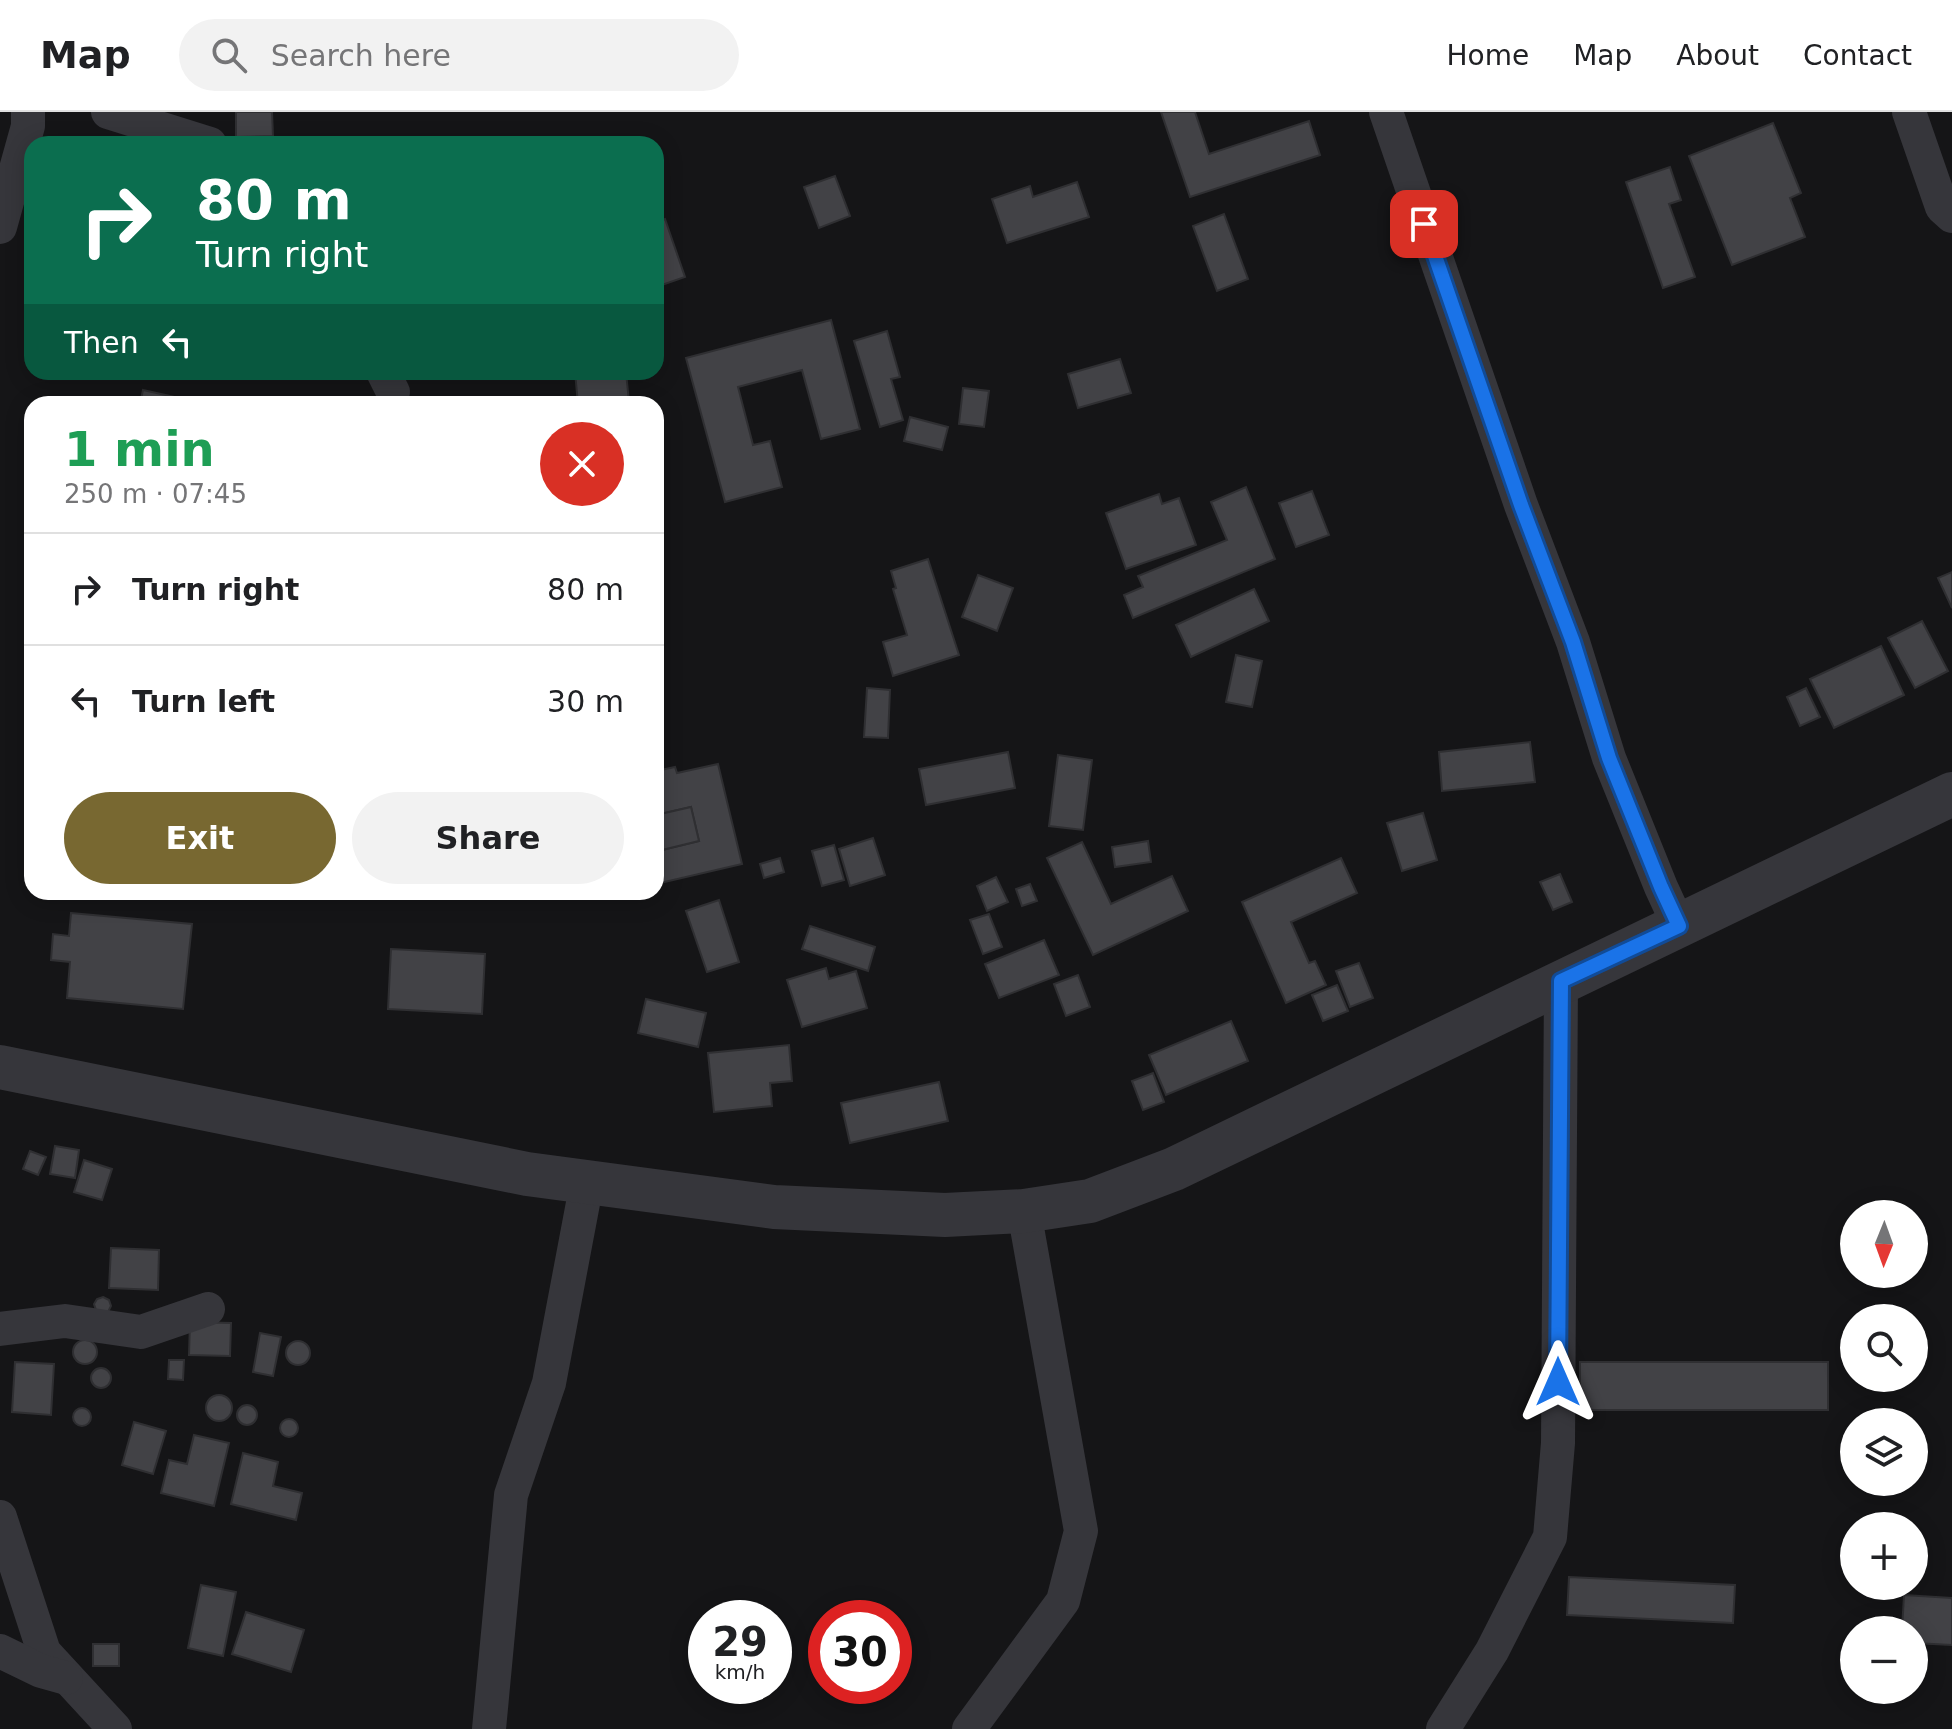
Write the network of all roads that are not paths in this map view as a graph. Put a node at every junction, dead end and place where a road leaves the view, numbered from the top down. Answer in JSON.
{"nodes":[{"id":1,"x":28,"y":112,"type":"edge"},
{"id":2,"x":108,"y":112,"type":"edge"},
{"id":3,"x":1386,"y":112,"type":"edge"},
{"id":4,"x":1909,"y":112,"type":"edge"},
{"id":5,"x":25,"y":136,"type":"edge"},
{"id":6,"x":184,"y":136,"type":"edge"},
{"id":7,"x":24,"y":140,"type":"edge"},
{"id":8,"x":1952,"y":216,"type":"edge"},
{"id":9,"x":0,"y":227,"type":"edge"},
{"id":10,"x":1952,"y":794,"type":"edge"},
{"id":11,"x":1679,"y":926,"type":"junction"},
{"id":12,"x":1561,"y":981,"type":"junction"},
{"id":13,"x":0,"y":1067,"type":"edge"},
{"id":14,"x":587,"y":1182,"type":"junction"},
{"id":15,"x":1024,"y":1211,"type":"junction"},
{"id":16,"x":208,"y":1309,"type":"dead end"},
{"id":17,"x":0,"y":1329,"type":"edge"},
{"id":18,"x":0,"y":1517,"type":"edge"},
{"id":19,"x":0,"y":1651,"type":"edge"},
{"id":20,"x":69,"y":1679,"type":"junction"},
{"id":21,"x":115,"y":1729,"type":"edge"},
{"id":22,"x":489,"y":1729,"type":"edge"},
{"id":23,"x":969,"y":1729,"type":"edge"},
{"id":24,"x":1443,"y":1729,"type":"edge"}],
"edges":[{"from":1,"to":5,"type":"street"},
{"from":2,"to":6,"type":"street"},
{"from":3,"to":11,"type":"street"},
{"from":4,"to":8,"type":"street"},
{"from":7,"to":9,"type":"street"},
{"from":10,"to":11,"type":"street"},
{"from":11,"to":12,"type":"street"},
{"from":12,"to":15,"type":"street"},
{"from":12,"to":24,"type":"street"},
{"from":13,"to":14,"type":"street"},
{"from":14,"to":15,"type":"street"},
{"from":14,"to":22,"type":"street"},
{"from":15,"to":23,"type":"street"},
{"from":16,"to":17,"type":"street"},
{"from":18,"to":20,"type":"street"},
{"from":19,"to":20,"type":"street"},
{"from":20,"to":21,"type":"street"}]}
